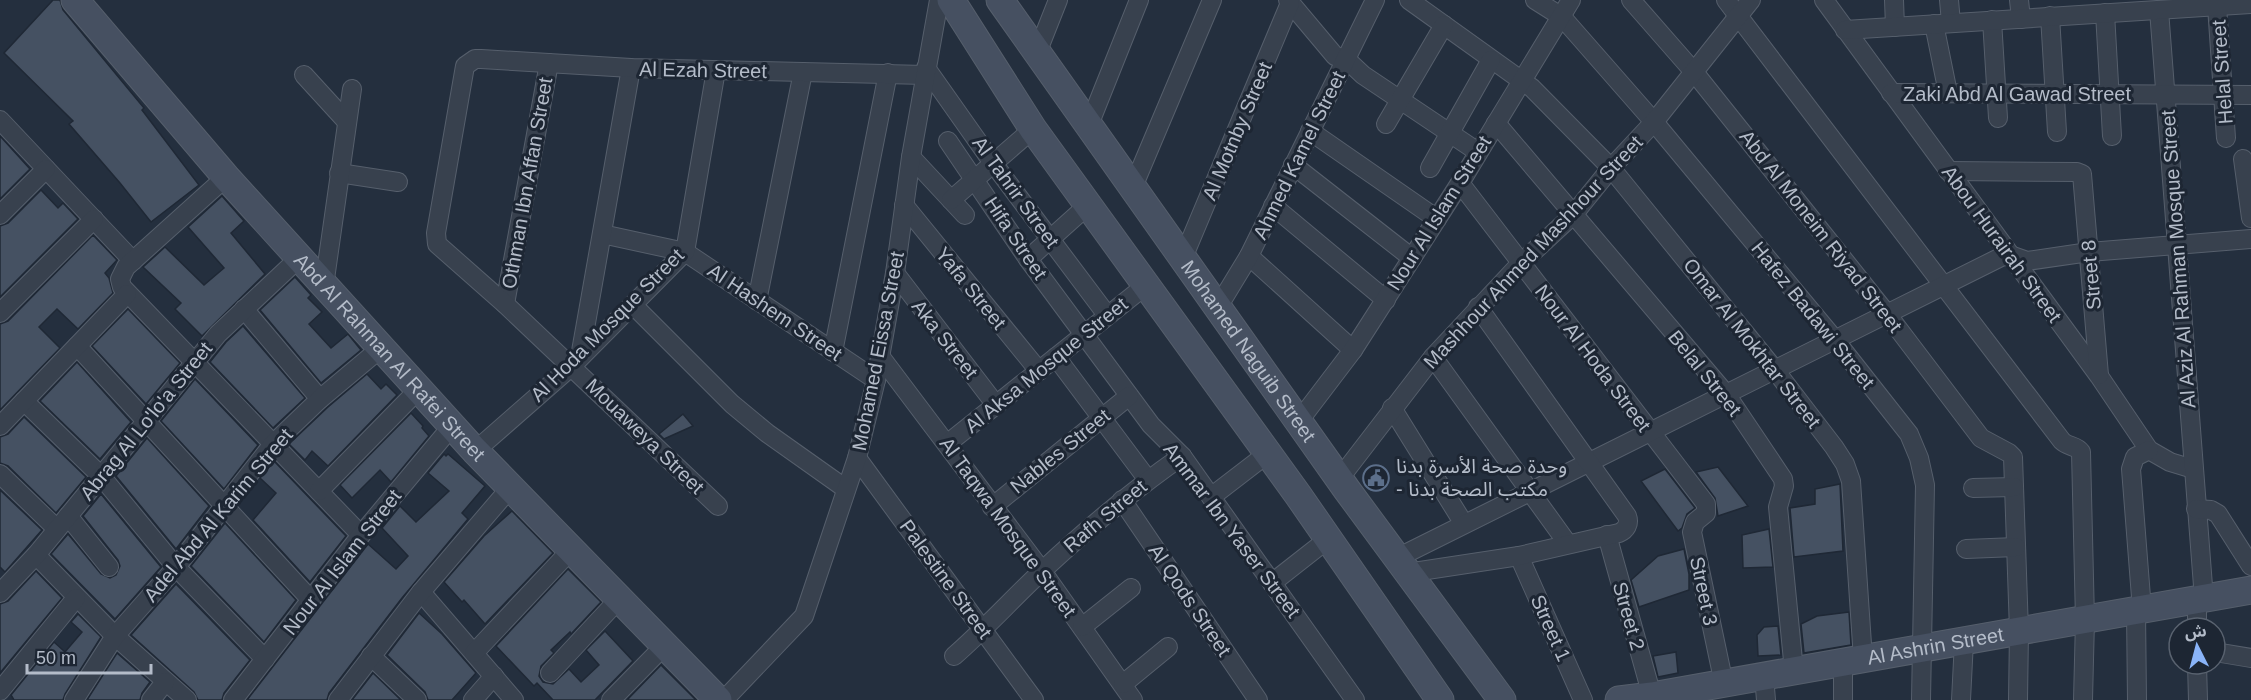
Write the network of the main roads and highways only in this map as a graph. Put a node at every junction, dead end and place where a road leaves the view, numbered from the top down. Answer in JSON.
{"nodes":[{"id":1,"x":75,"y":0,"type":"edge"},
{"id":2,"x":951,"y":0,"type":"edge"},
{"id":3,"x":1000,"y":0,"type":"edge"},
{"id":4,"x":1339,"y":477,"type":"junction"},
{"id":5,"x":1298,"y":495,"type":"junction"},
{"id":6,"x":1323,"y":531,"type":"junction"},
{"id":7,"x":2251,"y":590,"type":"edge"},
{"id":8,"x":1765,"y":688,"type":"edge"},
{"id":9,"x":1633,"y":699,"type":"edge"},
{"id":10,"x":719,"y":700,"type":"edge"},
{"id":11,"x":1440,"y":700,"type":"edge"},
{"id":12,"x":1502,"y":700,"type":"edge"}],
"edges":[{"from":1,"to":10,"type":"main road","name":"Abd Al Rahman Al Rafei Street"},
{"from":2,"to":5,"type":"main road"},
{"from":3,"to":4,"type":"main road","name":"Mohamed Naguib Street"},
{"from":4,"to":5,"type":"main road"},
{"from":4,"to":6,"type":"main road"},
{"from":4,"to":12,"type":"main road","name":"Mohamed Naguib Street"},
{"from":5,"to":6,"type":"main road"},
{"from":6,"to":11,"type":"main road"},
{"from":7,"to":8,"type":"main road","name":"Al Ashrin Street"},
{"from":8,"to":9,"type":"main road","name":"Al Ashrin Street"}]}
